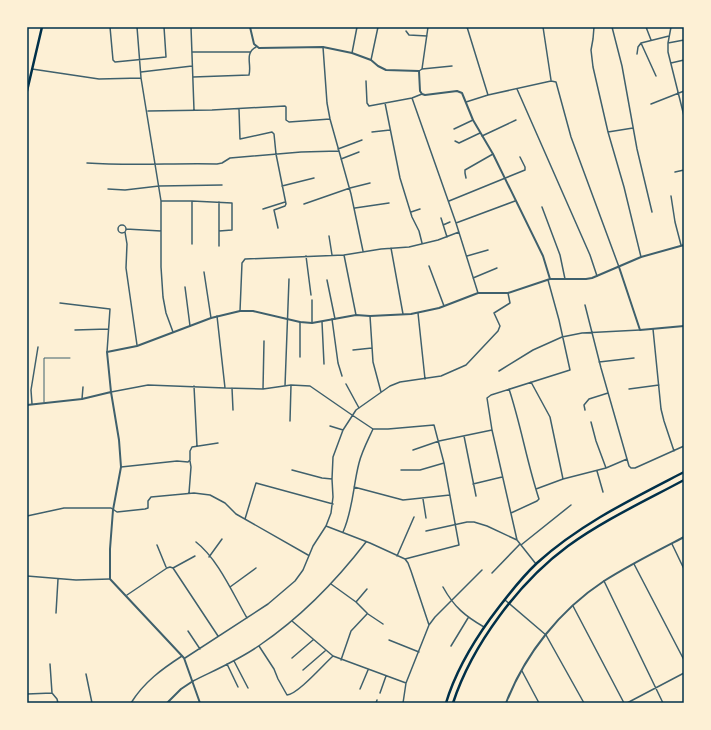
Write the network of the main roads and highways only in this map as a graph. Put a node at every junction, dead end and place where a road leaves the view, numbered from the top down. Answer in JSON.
{"nodes":[{"id":1,"x":42,"y":27,"type":"edge"},
{"id":2,"x":27,"y":91,"type":"edge"},
{"id":3,"x":684,"y":472,"type":"edge"},
{"id":4,"x":684,"y":480,"type":"edge"},
{"id":5,"x":446,"y":703,"type":"edge"},
{"id":6,"x":453,"y":703,"type":"edge"}],
"edges":[{"from":1,"to":2,"type":"main road"},
{"from":3,"to":5,"type":"main road"},
{"from":4,"to":6,"type":"main road"}]}
